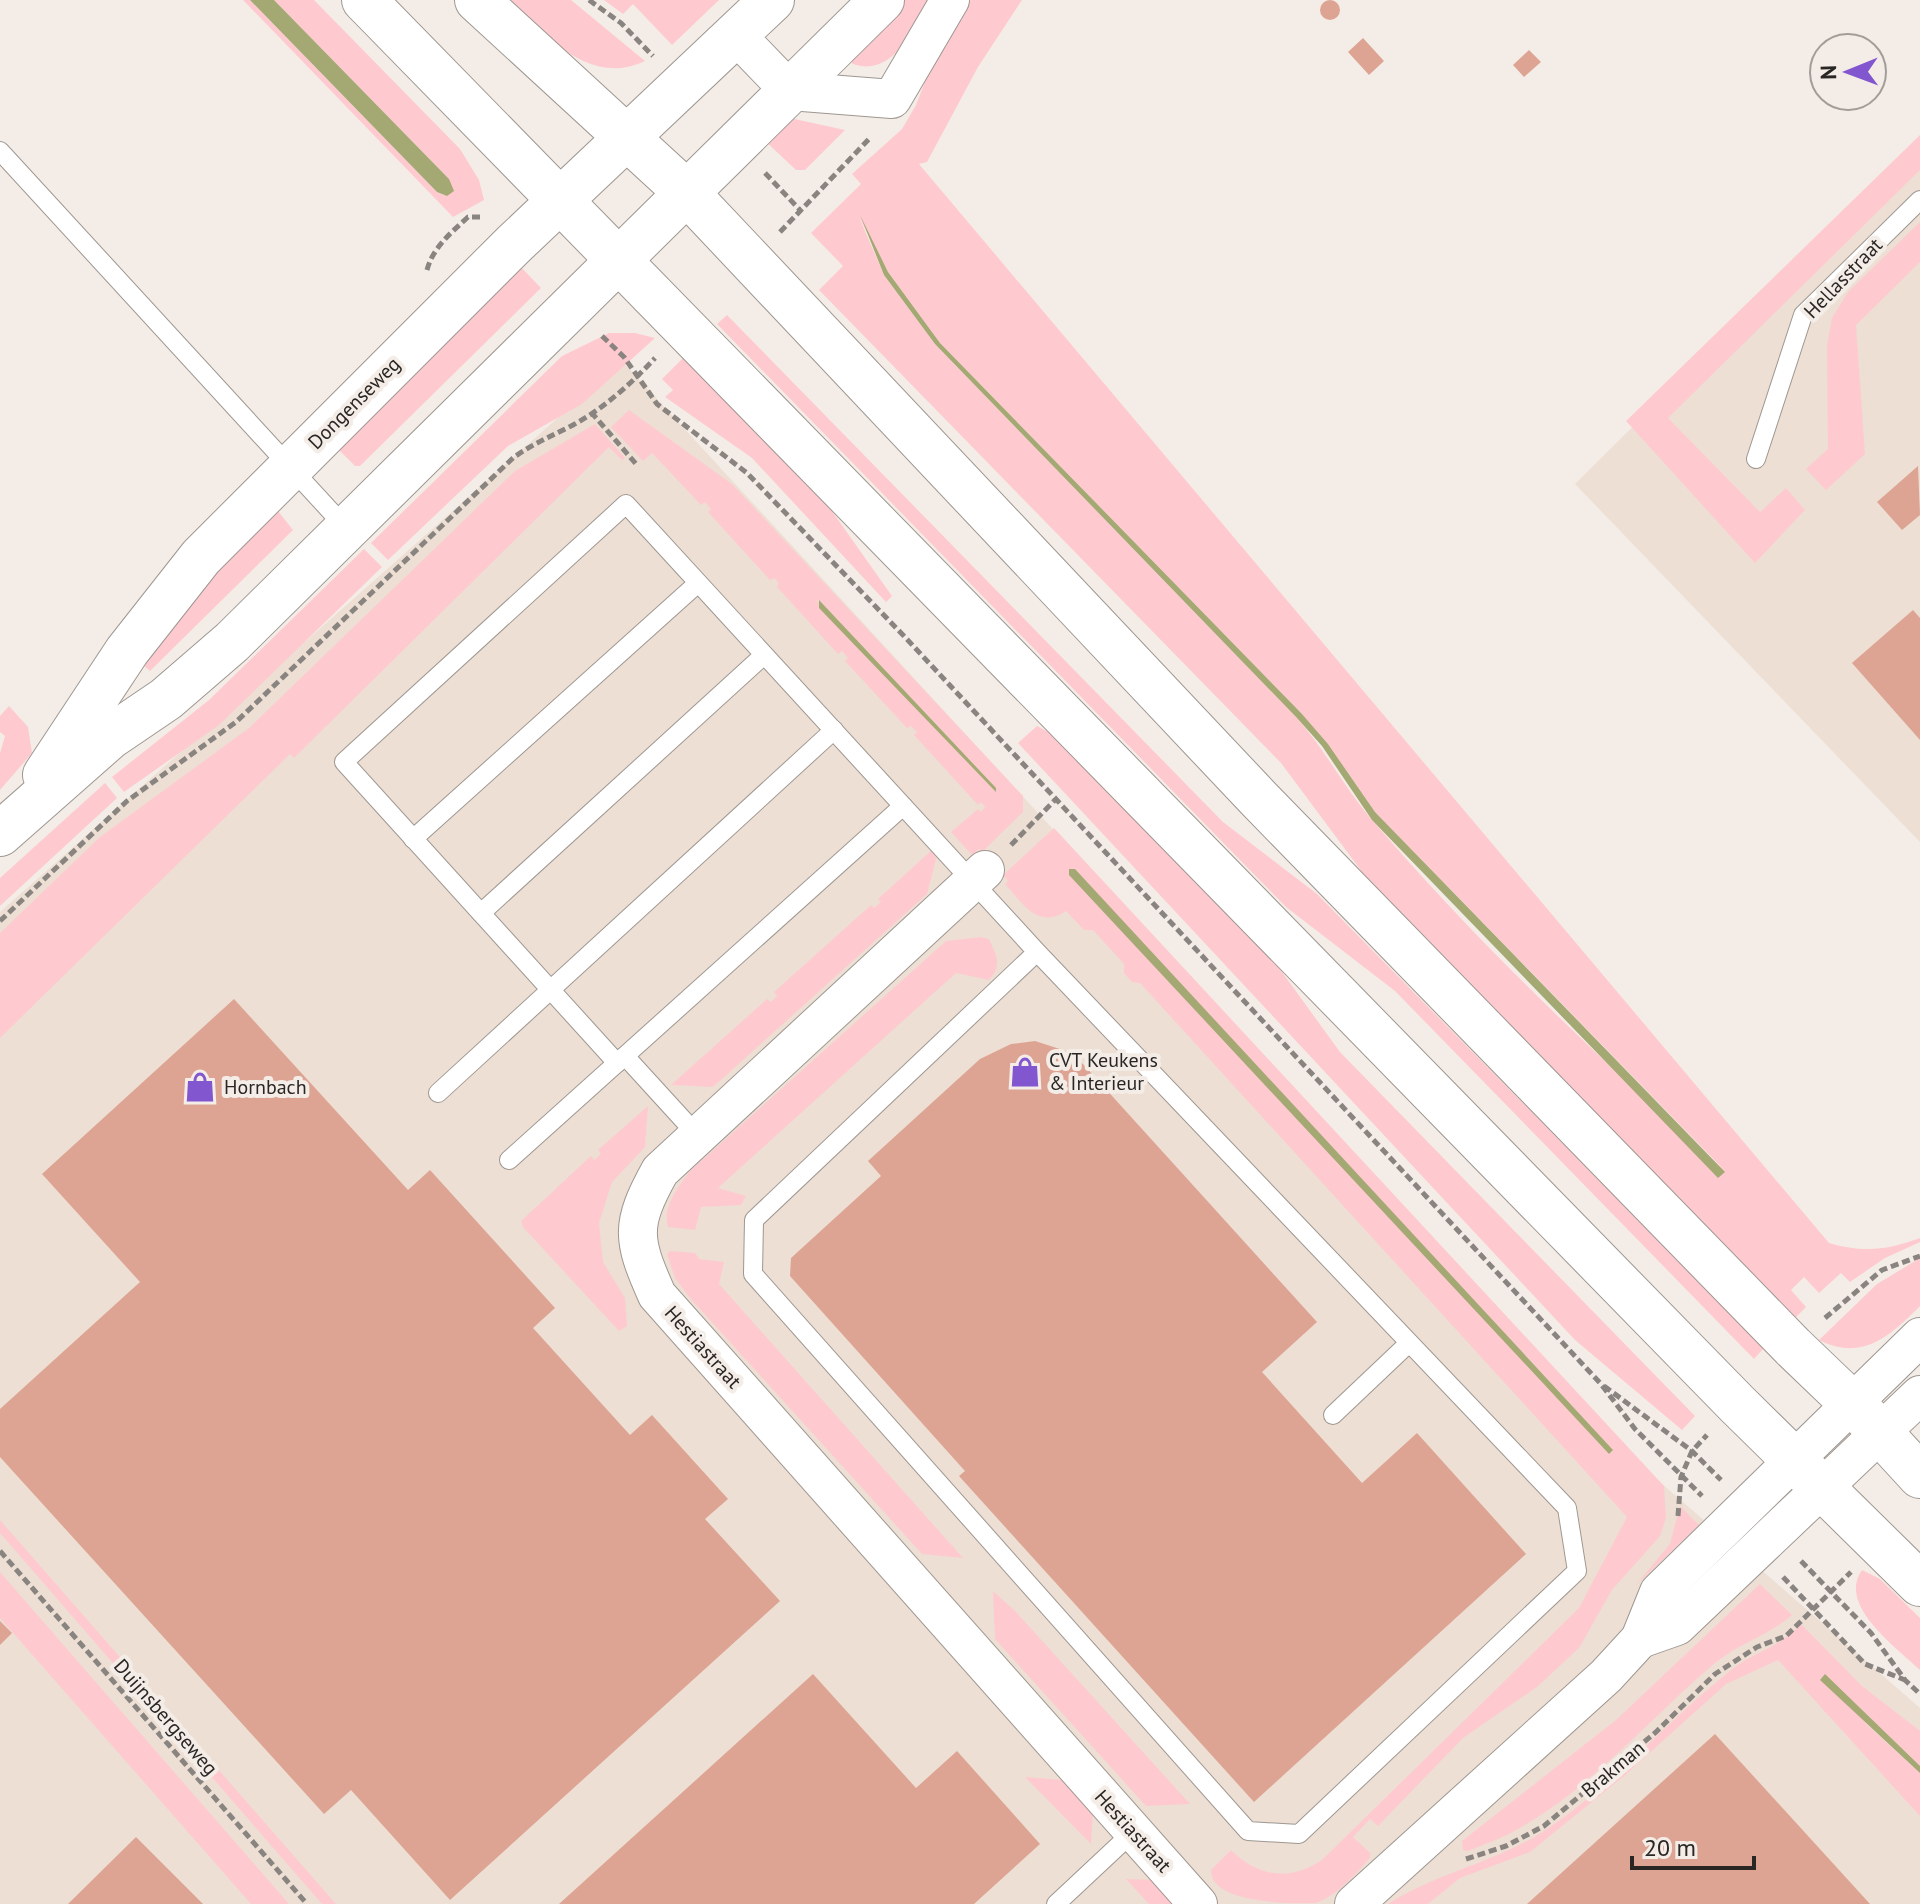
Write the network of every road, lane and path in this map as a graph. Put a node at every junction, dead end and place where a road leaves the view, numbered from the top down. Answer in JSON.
{"nodes":[{"id":1,"x":364,"y":0,"type":"edge"},
{"id":2,"x":477,"y":0,"type":"edge"},
{"id":3,"x":589,"y":0,"type":"edge"},
{"id":4,"x":772,"y":0,"type":"edge"},
{"id":5,"x":882,"y":0,"type":"edge"},
{"id":6,"x":950,"y":0,"type":"edge"},
{"id":7,"x":621,"y":23,"type":"dead end"},
{"id":8,"x":736,"y":35,"type":"junction"},
{"id":9,"x":790,"y":91,"type":"junction"},
{"id":10,"x":630,"y":138,"type":"junction"},
{"id":11,"x":0,"y":151,"type":"edge"},
{"id":12,"x":686,"y":192,"type":"junction"},
{"id":13,"x":1920,"y":200,"type":"edge"},
{"id":14,"x":558,"y":202,"type":"junction"},
{"id":15,"x":619,"y":262,"type":"junction"},
{"id":16,"x":591,"y":412,"type":"junction"},
{"id":17,"x":1756,"y":459,"type":"dead end"},
{"id":18,"x":637,"y":465,"type":"dead end"},
{"id":19,"x":290,"y":466,"type":"junction"},
{"id":20,"x":347,"y":529,"type":"junction"},
{"id":21,"x":698,"y":583,"type":"junction"},
{"id":22,"x":764,"y":655,"type":"junction"},
{"id":23,"x":834,"y":730,"type":"junction"},
{"id":24,"x":1055,"y":800,"type":"junction"},
{"id":25,"x":903,"y":806,"type":"junction"},
{"id":26,"x":10,"y":824,"type":"edge"},
{"id":27,"x":413,"y":839,"type":"junction"},
{"id":28,"x":978,"y":876,"type":"junction"},
{"id":29,"x":481,"y":913,"type":"junction"},
{"id":30,"x":0,"y":921,"type":"edge"},
{"id":31,"x":1037,"y":952,"type":"junction"},
{"id":32,"x":550,"y":989,"type":"junction"},
{"id":33,"x":621,"y":1060,"type":"junction"},
{"id":34,"x":438,"y":1093,"type":"dead end"},
{"id":35,"x":698,"y":1136,"type":"junction"},
{"id":36,"x":509,"y":1160,"type":"dead end"},
{"id":37,"x":1920,"y":1256,"type":"edge"},
{"id":38,"x":1853,"y":1292,"type":"dead end"},
{"id":39,"x":1920,"y":1337,"type":"edge"},
{"id":40,"x":1409,"y":1343,"type":"junction"},
{"id":41,"x":1601,"y":1384,"type":"dead end"},
{"id":42,"x":1920,"y":1395,"type":"edge"},
{"id":43,"x":1333,"y":1415,"type":"dead end"},
{"id":44,"x":1867,"y":1417,"type":"junction"},
{"id":45,"x":1692,"y":1451,"type":"dead end"},
{"id":46,"x":1809,"y":1472,"type":"junction"},
{"id":47,"x":1920,"y":1476,"type":"edge"},
{"id":48,"x":1681,"y":1477,"type":"dead end"},
{"id":49,"x":0,"y":1551,"type":"edge"},
{"id":50,"x":1920,"y":1584,"type":"edge"},
{"id":51,"x":1831,"y":1592,"type":"dead end"},
{"id":52,"x":1905,"y":1680,"type":"dead end"},
{"id":53,"x":1920,"y":1694,"type":"edge"},
{"id":54,"x":1133,"y":1832,"type":"junction"},
{"id":55,"x":1455,"y":1863,"type":"dead end"},
{"id":56,"x":307,"y":1904,"type":"edge"},
{"id":57,"x":1056,"y":1904,"type":"edge"},
{"id":58,"x":1198,"y":1904,"type":"edge"},
{"id":59,"x":1354,"y":1904,"type":"edge"}],
"edges":[{"from":1,"to":14,"type":"main road"},
{"from":2,"to":10,"type":"main road"},
{"from":3,"to":7,"type":"path"},
{"from":4,"to":8,"type":"main road","name":"Dongenseweg"},
{"from":5,"to":9,"type":"main road","name":"Dongenseweg"},
{"from":6,"to":9,"type":"street"},
{"from":8,"to":9,"type":"street"},
{"from":8,"to":10,"type":"main road","name":"Dongenseweg"},
{"from":9,"to":12,"type":"main road","name":"Dongenseweg"},
{"from":10,"to":12,"type":"main road"},
{"from":10,"to":14,"type":"main road","name":"Dongenseweg"},
{"from":11,"to":19,"type":"lane"},
{"from":12,"to":15,"type":"main road","name":"Dongenseweg"},
{"from":12,"to":44,"type":"main road"},
{"from":13,"to":17,"type":"lane","name":"Hellasstraat"},
{"from":14,"to":15,"type":"main road"},
{"from":14,"to":19,"type":"main road","name":"Dongenseweg"},
{"from":15,"to":20,"type":"main road","name":"Dongenseweg"},
{"from":15,"to":46,"type":"main road"},
{"from":16,"to":18,"type":"path"},
{"from":16,"to":24,"type":"path"},
{"from":16,"to":30,"type":"path"},
{"from":19,"to":20,"type":"lane"},
{"from":19,"to":26,"type":"main road","name":"Dongenseweg"},
{"from":20,"to":26,"type":"main road","name":"Dongenseweg"},
{"from":21,"to":22,"type":"lane"},
{"from":21,"to":27,"type":"lane"},
{"from":21,"to":27,"type":"lane"},
{"from":22,"to":23,"type":"lane"},
{"from":22,"to":29,"type":"lane"},
{"from":23,"to":25,"type":"lane"},
{"from":23,"to":32,"type":"lane"},
{"from":24,"to":28,"type":"path"},
{"from":24,"to":41,"type":"path"},
{"from":25,"to":28,"type":"lane"},
{"from":25,"to":33,"type":"lane"},
{"from":27,"to":29,"type":"lane"},
{"from":28,"to":31,"type":"lane"},
{"from":28,"to":35,"type":"street","name":"Hestiastraat"},
{"from":29,"to":32,"type":"lane"},
{"from":31,"to":40,"type":"lane"},
{"from":31,"to":40,"type":"lane"},
{"from":32,"to":33,"type":"lane"},
{"from":32,"to":34,"type":"lane"},
{"from":33,"to":35,"type":"lane"},
{"from":33,"to":36,"type":"lane"},
{"from":35,"to":54,"type":"street","name":"Hestiastraat"},
{"from":37,"to":38,"type":"path"},
{"from":39,"to":44,"type":"street"},
{"from":40,"to":43,"type":"lane"},
{"from":42,"to":44,"type":"street"},
{"from":44,"to":46,"type":"street"},
{"from":44,"to":47,"type":"main road"},
{"from":45,"to":48,"type":"path"},
{"from":46,"to":50,"type":"main road"},
{"from":46,"to":59,"type":"street"},
{"from":49,"to":56,"type":"path","name":"Duijnsbergseweg"},
{"from":51,"to":55,"type":"path","name":"Brakman"},
{"from":52,"to":53,"type":"path"},
{"from":54,"to":57,"type":"lane"},
{"from":54,"to":58,"type":"street","name":"Hestiastraat"}]}
